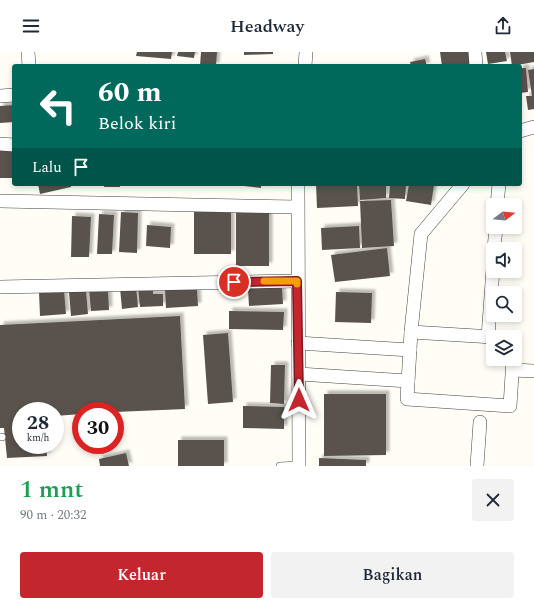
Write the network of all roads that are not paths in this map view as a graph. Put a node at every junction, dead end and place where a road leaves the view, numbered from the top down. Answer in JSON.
{"nodes":[{"id":1,"x":28,"y":52,"type":"edge"},
{"id":2,"x":306,"y":52,"type":"edge"},
{"id":3,"x":475,"y":52,"type":"edge"},
{"id":4,"x":29,"y":64,"type":"edge"},
{"id":5,"x":305,"y":64,"type":"edge"},
{"id":6,"x":476,"y":64,"type":"edge"},
{"id":7,"x":12,"y":95,"type":"edge"},
{"id":8,"x":0,"y":96,"type":"edge"},
{"id":9,"x":534,"y":127,"type":"edge"},
{"id":10,"x":522,"y":130,"type":"edge"},
{"id":11,"x":0,"y":144,"type":"edge"},
{"id":12,"x":12,"y":145,"type":"edge"},
{"id":13,"x":298,"y":186,"type":"edge"},
{"id":14,"x":461,"y":186,"type":"edge"},
{"id":15,"x":499,"y":186,"type":"edge"},
{"id":16,"x":498,"y":198,"type":"edge"},
{"id":17,"x":0,"y":201,"type":"edge"},
{"id":18,"x":297,"y":207,"type":"junction"},
{"id":19,"x":493,"y":278,"type":"edge"},
{"id":20,"x":297,"y":281,"type":"junction"},
{"id":21,"x":0,"y":287,"type":"edge"},
{"id":22,"x":491,"y":330,"type":"edge"},
{"id":23,"x":411,"y":332,"type":"junction"},
{"id":24,"x":486,"y":337,"type":"edge"},
{"id":25,"x":298,"y":343,"type":"junction"},
{"id":26,"x":410,"y":350,"type":"junction"},
{"id":27,"x":513,"y":366,"type":"edge"},
{"id":28,"x":519,"y":366,"type":"edge"},
{"id":29,"x":534,"y":371,"type":"edge"},
{"id":30,"x":299,"y":374,"type":"junction"},
{"id":31,"x":408,"y":381,"type":"junction"},
{"id":32,"x":480,"y":422,"type":"dead end"},
{"id":33,"x":280,"y":466,"type":"edge"},
{"id":34,"x":299,"y":466,"type":"edge"},
{"id":35,"x":477,"y":466,"type":"edge"}],
"edges":[{"from":1,"to":4,"type":"street"},
{"from":2,"to":5,"type":"street"},
{"from":3,"to":6,"type":"street"},
{"from":7,"to":8,"type":"street"},
{"from":9,"to":10,"type":"street"},
{"from":11,"to":12,"type":"street"},
{"from":13,"to":18,"type":"street"},
{"from":14,"to":23,"type":"street"},
{"from":15,"to":16,"type":"street"},
{"from":17,"to":18,"type":"street"},
{"from":18,"to":20,"type":"street"},
{"from":19,"to":22,"type":"street"},
{"from":20,"to":21,"type":"street"},
{"from":20,"to":25,"type":"street"},
{"from":23,"to":24,"type":"street"},
{"from":23,"to":26,"type":"street"},
{"from":25,"to":26,"type":"street"},
{"from":25,"to":30,"type":"street"},
{"from":26,"to":31,"type":"street"},
{"from":27,"to":31,"type":"street"},
{"from":28,"to":29,"type":"street"},
{"from":30,"to":31,"type":"street"},
{"from":30,"to":34,"type":"street"},
{"from":32,"to":35,"type":"street"},
{"from":33,"to":34,"type":"lane"}]}
